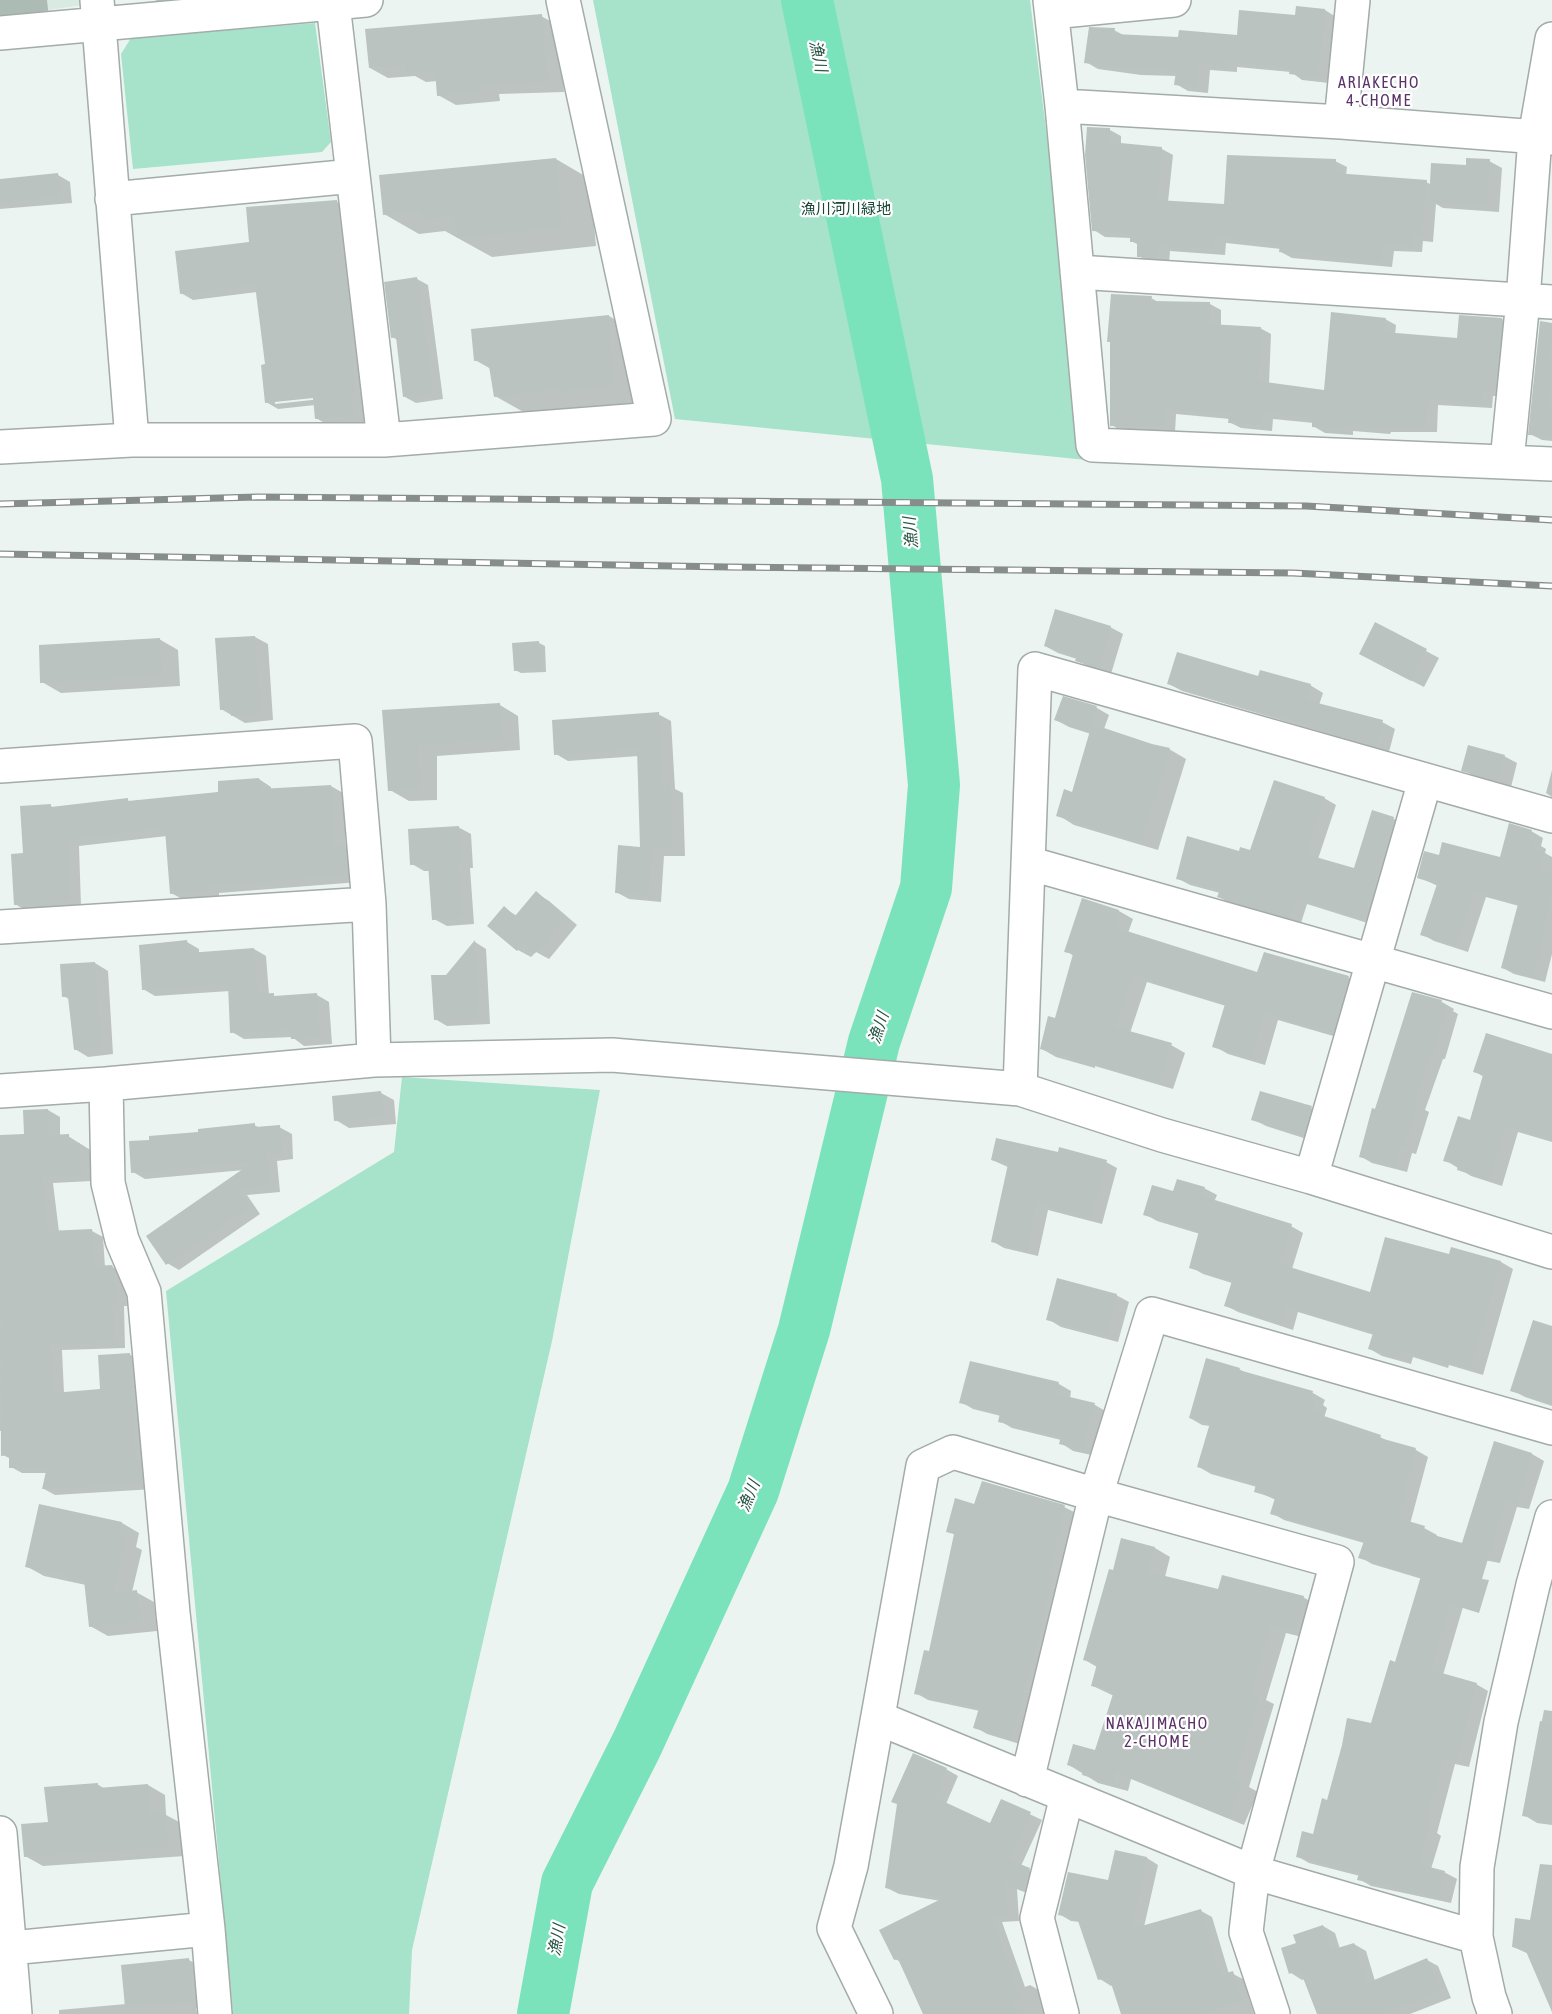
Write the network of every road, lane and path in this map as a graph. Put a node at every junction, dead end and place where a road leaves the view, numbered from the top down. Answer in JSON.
{"nodes":[{"id":1,"x":366,"y":0,"type":"edge"},
{"id":2,"x":563,"y":0,"type":"edge"},
{"id":3,"x":1174,"y":0,"type":"edge"},
{"id":4,"x":1353,"y":0,"type":"edge"},
{"id":5,"x":333,"y":4,"type":"junction"},
{"id":6,"x":1051,"y":6,"type":"edge"},
{"id":7,"x":98,"y":11,"type":"edge"},
{"id":8,"x":0,"y":33,"type":"edge"},
{"id":9,"x":1552,"y":39,"type":"edge"},
{"id":10,"x":1062,"y":106,"type":"junction"},
{"id":11,"x":1341,"y":122,"type":"junction"},
{"id":12,"x":1543,"y":138,"type":"edge"},
{"id":13,"x":353,"y":176,"type":"junction"},
{"id":14,"x":112,"y":199,"type":"junction"},
{"id":15,"x":1077,"y":272,"type":"junction"},
{"id":16,"x":1538,"y":301,"type":"edge"},
{"id":17,"x":132,"y":440,"type":"junction"},
{"id":18,"x":384,"y":440,"type":"junction"},
{"id":19,"x":0,"y":447,"type":"edge"},
{"id":20,"x":1507,"y":461,"type":"junction"},
{"id":21,"x":1552,"y":464,"type":"edge"},
{"id":22,"x":0,"y":766,"type":"edge"},
{"id":23,"x":1425,"y":781,"type":"junction"},
{"id":24,"x":1552,"y":816,"type":"edge"},
{"id":25,"x":1028,"y":862,"type":"junction"},
{"id":26,"x":369,"y":904,"type":"junction"},
{"id":27,"x":0,"y":927,"type":"edge"},
{"id":28,"x":1374,"y":962,"type":"junction"},
{"id":29,"x":1552,"y":1012,"type":"edge"},
{"id":30,"x":374,"y":1060,"type":"junction"},
{"id":31,"x":105,"y":1084,"type":"junction"},
{"id":32,"x":1020,"y":1089,"type":"junction"},
{"id":33,"x":0,"y":1091,"type":"edge"},
{"id":34,"x":1311,"y":1177,"type":"junction"},
{"id":35,"x":1552,"y":1252,"type":"edge"},
{"id":36,"x":1552,"y":1428,"type":"edge"},
{"id":37,"x":1096,"y":1495,"type":"junction"},
{"id":38,"x":1552,"y":1517,"type":"edge"},
{"id":39,"x":1542,"y":1587,"type":"edge"},
{"id":40,"x":878,"y":1718,"type":"junction"},
{"id":41,"x":1027,"y":1780,"type":"junction"},
{"id":42,"x":1067,"y":1796,"type":"junction"},
{"id":43,"x":0,"y":1833,"type":"edge"},
{"id":44,"x":1253,"y":1872,"type":"junction"},
{"id":45,"x":208,"y":1929,"type":"junction"},
{"id":46,"x":1476,"y":1937,"type":"junction"},
{"id":47,"x":4,"y":1948,"type":"edge"},
{"id":48,"x":15,"y":2014,"type":"edge"},
{"id":49,"x":215,"y":2014,"type":"edge"},
{"id":50,"x":876,"y":2014,"type":"edge"},
{"id":51,"x":1062,"y":2014,"type":"edge"},
{"id":52,"x":1273,"y":2014,"type":"edge"},
{"id":53,"x":1495,"y":2014,"type":"edge"}],
"edges":[{"from":1,"to":5,"type":"street"},
{"from":2,"to":18,"type":"street"},
{"from":3,"to":6,"type":"street"},
{"from":4,"to":11,"type":"street"},
{"from":5,"to":7,"type":"street"},
{"from":5,"to":13,"type":"street"},
{"from":6,"to":10,"type":"street"},
{"from":7,"to":8,"type":"street"},
{"from":7,"to":14,"type":"street"},
{"from":9,"to":12,"type":"street"},
{"from":10,"to":11,"type":"street"},
{"from":10,"to":15,"type":"street"},
{"from":11,"to":12,"type":"street"},
{"from":12,"to":16,"type":"street"},
{"from":13,"to":14,"type":"street"},
{"from":13,"to":18,"type":"street"},
{"from":14,"to":17,"type":"street"},
{"from":15,"to":16,"type":"street"},
{"from":15,"to":20,"type":"street"},
{"from":16,"to":20,"type":"street"},
{"from":17,"to":18,"type":"street"},
{"from":17,"to":19,"type":"street"},
{"from":20,"to":21,"type":"street"},
{"from":22,"to":26,"type":"street"},
{"from":23,"to":24,"type":"street"},
{"from":23,"to":25,"type":"street"},
{"from":23,"to":28,"type":"street"},
{"from":25,"to":28,"type":"street"},
{"from":25,"to":32,"type":"street"},
{"from":26,"to":27,"type":"street"},
{"from":26,"to":30,"type":"street"},
{"from":28,"to":29,"type":"street"},
{"from":28,"to":34,"type":"street"},
{"from":30,"to":31,"type":"street"},
{"from":30,"to":32,"type":"street"},
{"from":31,"to":33,"type":"street"},
{"from":31,"to":45,"type":"street"},
{"from":32,"to":34,"type":"street"},
{"from":34,"to":35,"type":"street"},
{"from":36,"to":37,"type":"street"},
{"from":37,"to":40,"type":"street"},
{"from":37,"to":41,"type":"street"},
{"from":37,"to":44,"type":"street"},
{"from":38,"to":39,"type":"street"},
{"from":39,"to":46,"type":"street"},
{"from":40,"to":41,"type":"street"},
{"from":40,"to":50,"type":"street"},
{"from":41,"to":42,"type":"street"},
{"from":42,"to":44,"type":"street"},
{"from":42,"to":51,"type":"street"},
{"from":43,"to":47,"type":"street"},
{"from":44,"to":46,"type":"street"},
{"from":44,"to":52,"type":"street"},
{"from":45,"to":47,"type":"street"},
{"from":45,"to":49,"type":"street"},
{"from":46,"to":53,"type":"street"},
{"from":47,"to":48,"type":"street"}]}
